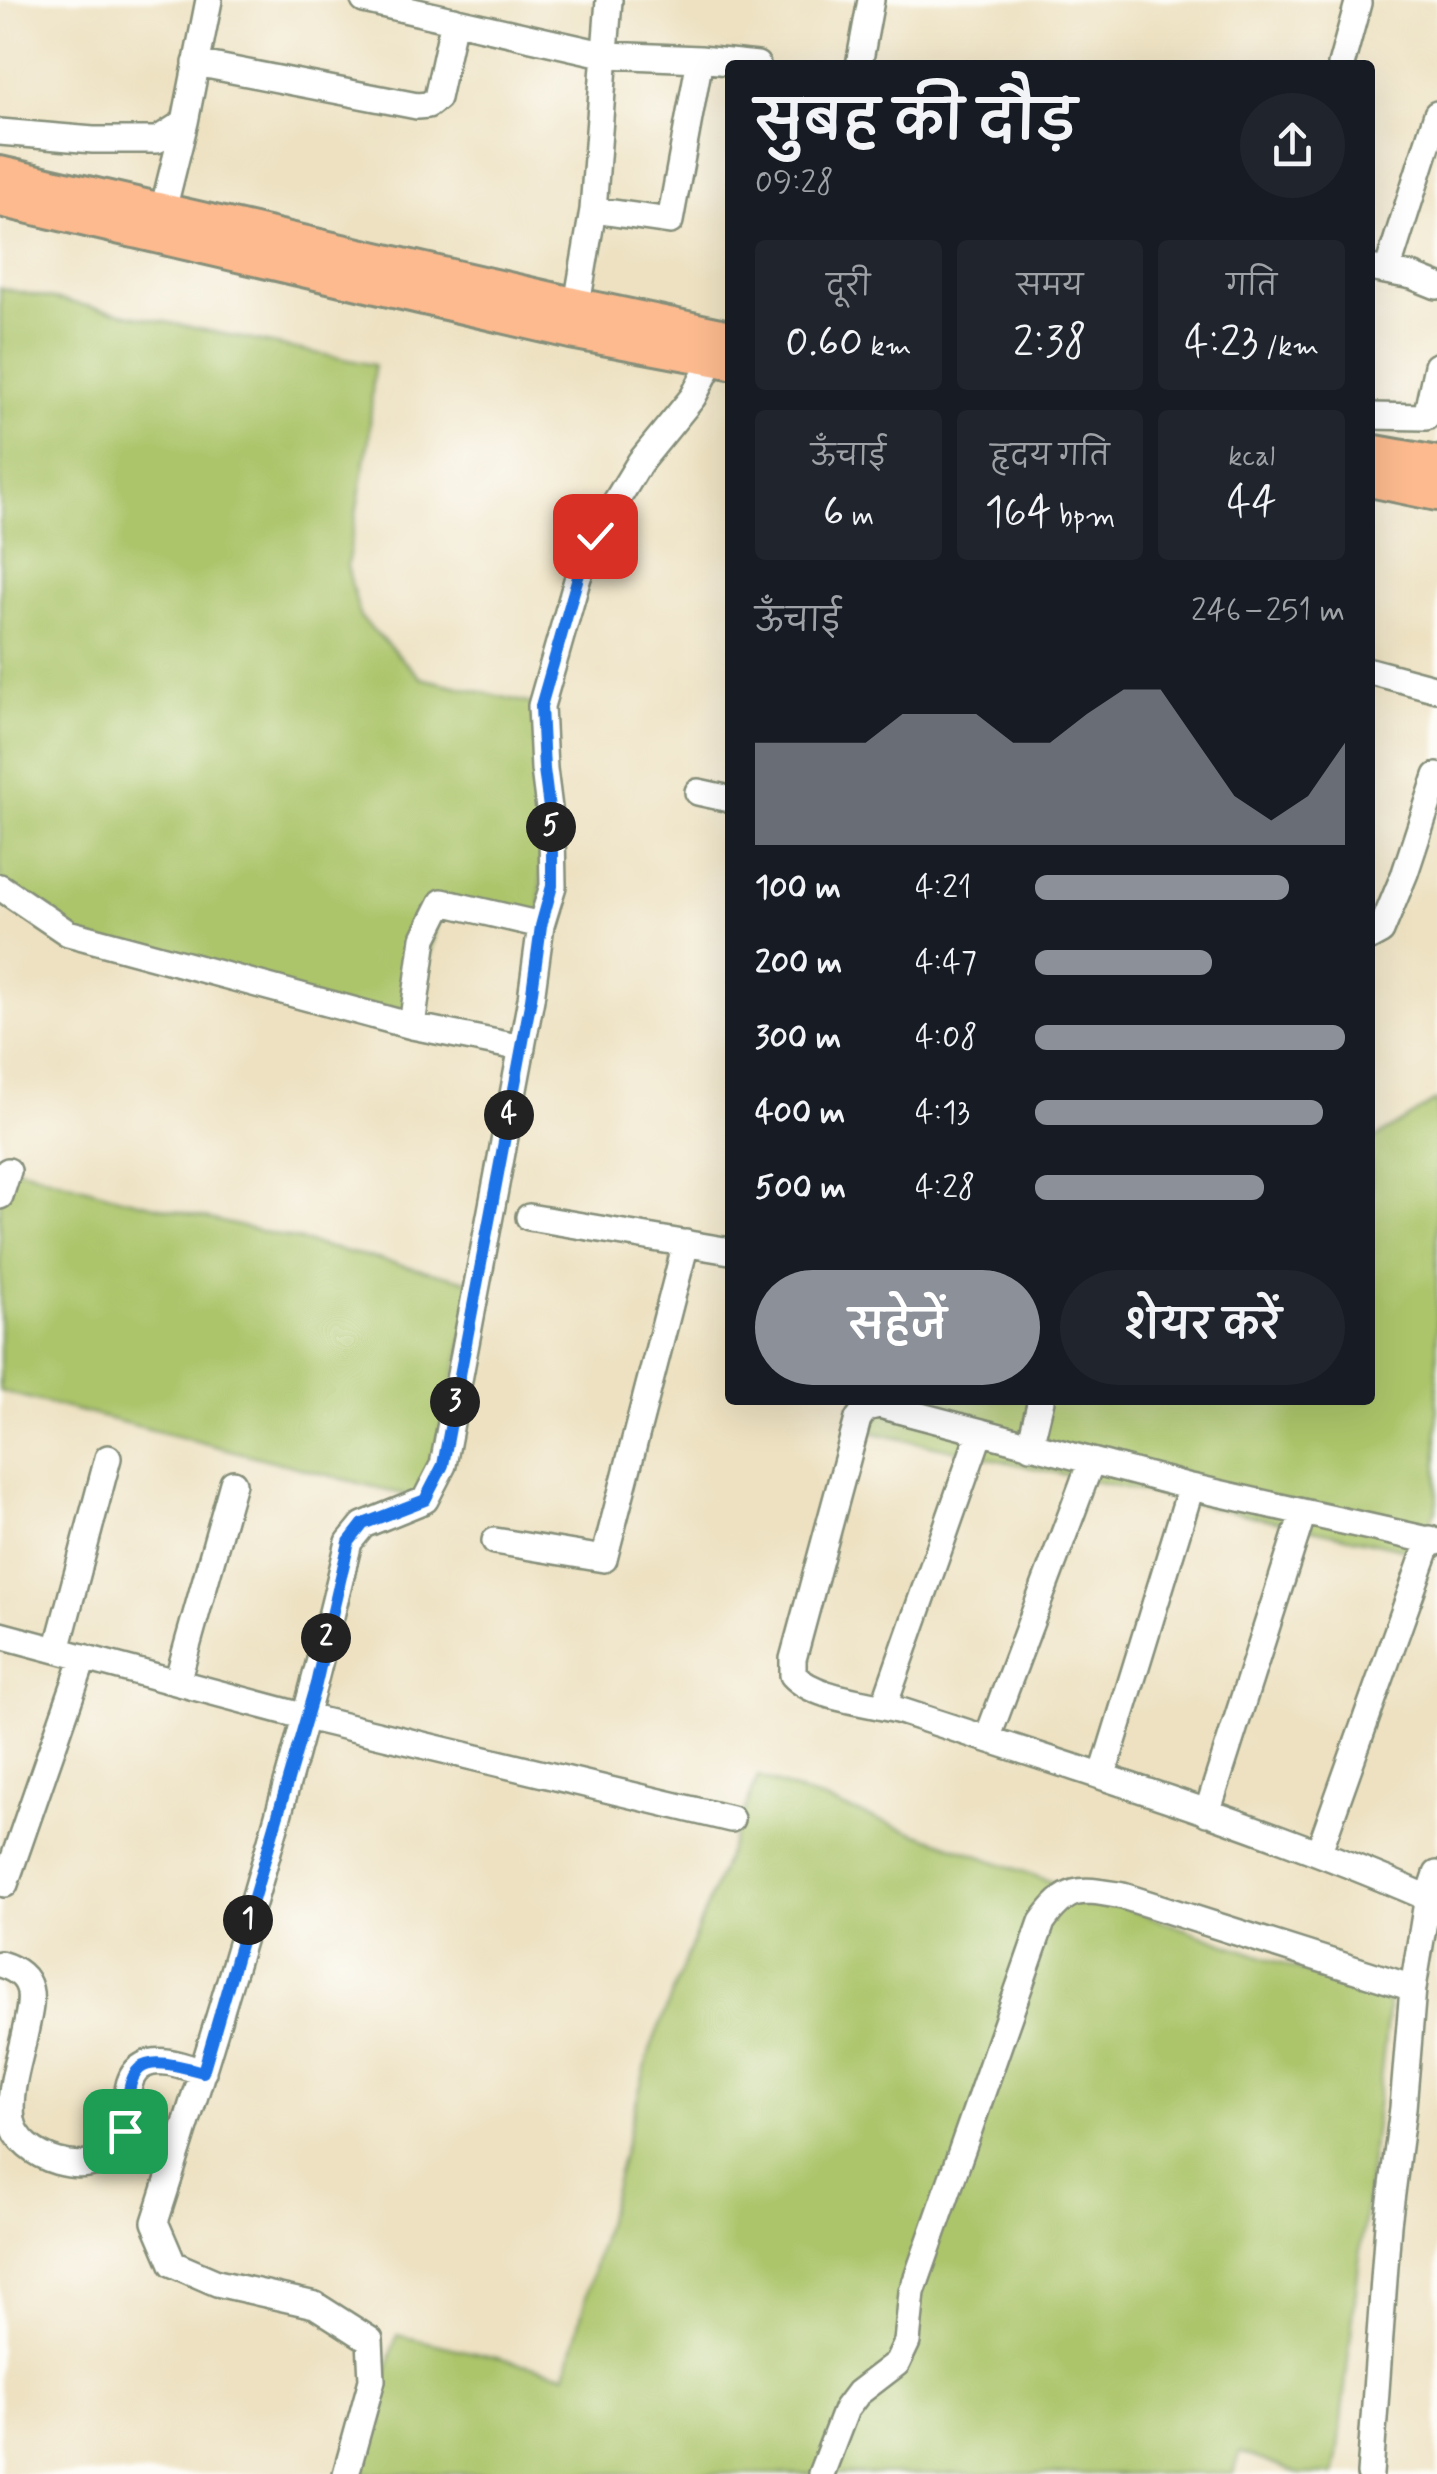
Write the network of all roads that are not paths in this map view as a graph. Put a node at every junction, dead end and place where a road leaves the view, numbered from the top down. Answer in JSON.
{"nodes":[{"id":1,"x":208,"y":0,"type":"edge"},
{"id":2,"x":364,"y":0,"type":"edge"},
{"id":3,"x":609,"y":0,"type":"edge"},
{"id":4,"x":872,"y":0,"type":"edge"},
{"id":5,"x":1358,"y":3,"type":"dead end"},
{"id":6,"x":418,"y":6,"type":"edge"},
{"id":7,"x":454,"y":20,"type":"junction"},
{"id":8,"x":606,"y":55,"type":"junction"},
{"id":9,"x":700,"y":59,"type":"junction"},
{"id":10,"x":860,"y":60,"type":"edge"},
{"id":11,"x":1341,"y":60,"type":"edge"},
{"id":12,"x":725,"y":62,"type":"edge"},
{"id":13,"x":196,"y":63,"type":"junction"},
{"id":14,"x":1437,"y":114,"type":"edge"},
{"id":15,"x":185,"y":122,"type":"junction"},
{"id":16,"x":0,"y":132,"type":"edge"},
{"id":17,"x":0,"y":173,"type":"edge"},
{"id":18,"x":0,"y":200,"type":"edge"},
{"id":19,"x":163,"y":210,"type":"junction"},
{"id":20,"x":594,"y":210,"type":"junction"},
{"id":21,"x":1379,"y":270,"type":"edge"},
{"id":22,"x":1437,"y":286,"type":"edge"},
{"id":23,"x":575,"y":319,"type":"junction"},
{"id":24,"x":723,"y":348,"type":"edge"},
{"id":25,"x":1437,"y":366,"type":"edge"},
{"id":26,"x":1375,"y":416,"type":"edge"},
{"id":27,"x":1375,"y":453,"type":"edge"},
{"id":28,"x":1437,"y":463,"type":"edge"},
{"id":29,"x":1375,"y":481,"type":"edge"},
{"id":30,"x":1437,"y":494,"type":"edge"},
{"id":31,"x":1375,"y":673,"type":"edge"},
{"id":32,"x":1437,"y":689,"type":"edge"},
{"id":33,"x":1437,"y":776,"type":"edge"},
{"id":34,"x":698,"y":792,"type":"dead end"},
{"id":35,"x":725,"y":798,"type":"edge"},
{"id":36,"x":0,"y":886,"type":"edge"},
{"id":37,"x":541,"y":926,"type":"junction"},
{"id":38,"x":1375,"y":934,"type":"edge"},
{"id":39,"x":412,"y":1026,"type":"junction"},
{"id":40,"x":522,"y":1048,"type":"junction"},
{"id":41,"x":8,"y":1170,"type":"dead end"},
{"id":42,"x":0,"y":1196,"type":"edge"},
{"id":43,"x":530,"y":1216,"type":"dead end"},
{"id":44,"x":686,"y":1244,"type":"junction"},
{"id":45,"x":725,"y":1250,"type":"edge"},
{"id":46,"x":1039,"y":1405,"type":"edge"},
{"id":47,"x":918,"y":1408,"type":"edge"},
{"id":48,"x":980,"y":1432,"type":"junction"},
{"id":49,"x":1030,"y":1446,"type":"junction"},
{"id":50,"x":108,"y":1458,"type":"dead end"},
{"id":51,"x":1091,"y":1462,"type":"junction"},
{"id":52,"x":234,"y":1483,"type":"dead end"},
{"id":53,"x":1191,"y":1487,"type":"junction"},
{"id":54,"x":1303,"y":1513,"type":"junction"},
{"id":55,"x":1434,"y":1540,"type":"edge"},
{"id":56,"x":496,"y":1541,"type":"dead end"},
{"id":57,"x":0,"y":1635,"type":"edge"},
{"id":58,"x":57,"y":1650,"type":"junction"},
{"id":59,"x":84,"y":1658,"type":"junction"},
{"id":60,"x":176,"y":1682,"type":"junction"},
{"id":61,"x":884,"y":1706,"type":"junction"},
{"id":62,"x":306,"y":1717,"type":"junction"},
{"id":63,"x":988,"y":1739,"type":"junction"},
{"id":64,"x":1103,"y":1774,"type":"junction"},
{"id":65,"x":1207,"y":1813,"type":"junction"},
{"id":66,"x":732,"y":1818,"type":"dead end"},
{"id":67,"x":1319,"y":1851,"type":"junction"},
{"id":68,"x":5,"y":1884,"type":"dead end"},
{"id":69,"x":1432,"y":1885,"type":"edge"},
{"id":70,"x":0,"y":1964,"type":"edge"},
{"id":71,"x":1413,"y":1988,"type":"junction"},
{"id":72,"x":203,"y":2072,"type":"junction"},
{"id":73,"x":346,"y":2474,"type":"edge"},
{"id":74,"x":821,"y":2474,"type":"edge"},
{"id":75,"x":1370,"y":2474,"type":"edge"}],
"edges":[{"from":1,"to":13,"type":"street"},
{"from":2,"to":6,"type":"street"},
{"from":3,"to":8,"type":"street"},
{"from":4,"to":10,"type":"street"},
{"from":5,"to":11,"type":"street"},
{"from":6,"to":7,"type":"street"},
{"from":7,"to":8,"type":"street"},
{"from":7,"to":13,"type":"street"},
{"from":8,"to":9,"type":"street"},
{"from":8,"to":20,"type":"street"},
{"from":9,"to":12,"type":"street"},
{"from":9,"to":20,"type":"street"},
{"from":13,"to":15,"type":"street"},
{"from":14,"to":21,"type":"street"},
{"from":15,"to":16,"type":"street"},
{"from":15,"to":19,"type":"street"},
{"from":17,"to":19,"type":"main road"},
{"from":18,"to":23,"type":"main road"},
{"from":19,"to":23,"type":"main road"},
{"from":20,"to":23,"type":"street"},
{"from":21,"to":22,"type":"street"},
{"from":23,"to":24,"type":"main road"},
{"from":24,"to":37,"type":"street"},
{"from":25,"to":26,"type":"street"},
{"from":27,"to":28,"type":"main road"},
{"from":29,"to":30,"type":"main road"},
{"from":31,"to":32,"type":"street"},
{"from":33,"to":38,"type":"street"},
{"from":34,"to":35,"type":"street"},
{"from":36,"to":39,"type":"street"},
{"from":37,"to":39,"type":"street"},
{"from":37,"to":40,"type":"street"},
{"from":39,"to":40,"type":"street"},
{"from":40,"to":62,"type":"street"},
{"from":41,"to":42,"type":"street"},
{"from":43,"to":44,"type":"street"},
{"from":44,"to":45,"type":"street"},
{"from":44,"to":56,"type":"street"},
{"from":46,"to":49,"type":"street"},
{"from":47,"to":48,"type":"street"},
{"from":47,"to":61,"type":"street"},
{"from":48,"to":49,"type":"street"},
{"from":48,"to":61,"type":"street"},
{"from":49,"to":51,"type":"street"},
{"from":50,"to":58,"type":"street"},
{"from":51,"to":53,"type":"street"},
{"from":51,"to":63,"type":"street"},
{"from":52,"to":60,"type":"street"},
{"from":53,"to":54,"type":"street"},
{"from":53,"to":64,"type":"street"},
{"from":54,"to":55,"type":"street"},
{"from":54,"to":65,"type":"street"},
{"from":55,"to":67,"type":"street"},
{"from":57,"to":58,"type":"street"},
{"from":58,"to":59,"type":"street"},
{"from":59,"to":60,"type":"street"},
{"from":59,"to":68,"type":"street"},
{"from":60,"to":62,"type":"street"},
{"from":61,"to":63,"type":"street"},
{"from":62,"to":66,"type":"street"},
{"from":62,"to":72,"type":"street"},
{"from":63,"to":64,"type":"street"},
{"from":64,"to":65,"type":"street"},
{"from":65,"to":67,"type":"street"},
{"from":67,"to":69,"type":"street"},
{"from":69,"to":71,"type":"street"},
{"from":70,"to":72,"type":"street"},
{"from":71,"to":74,"type":"street"},
{"from":71,"to":75,"type":"street"},
{"from":72,"to":73,"type":"street"}]}
